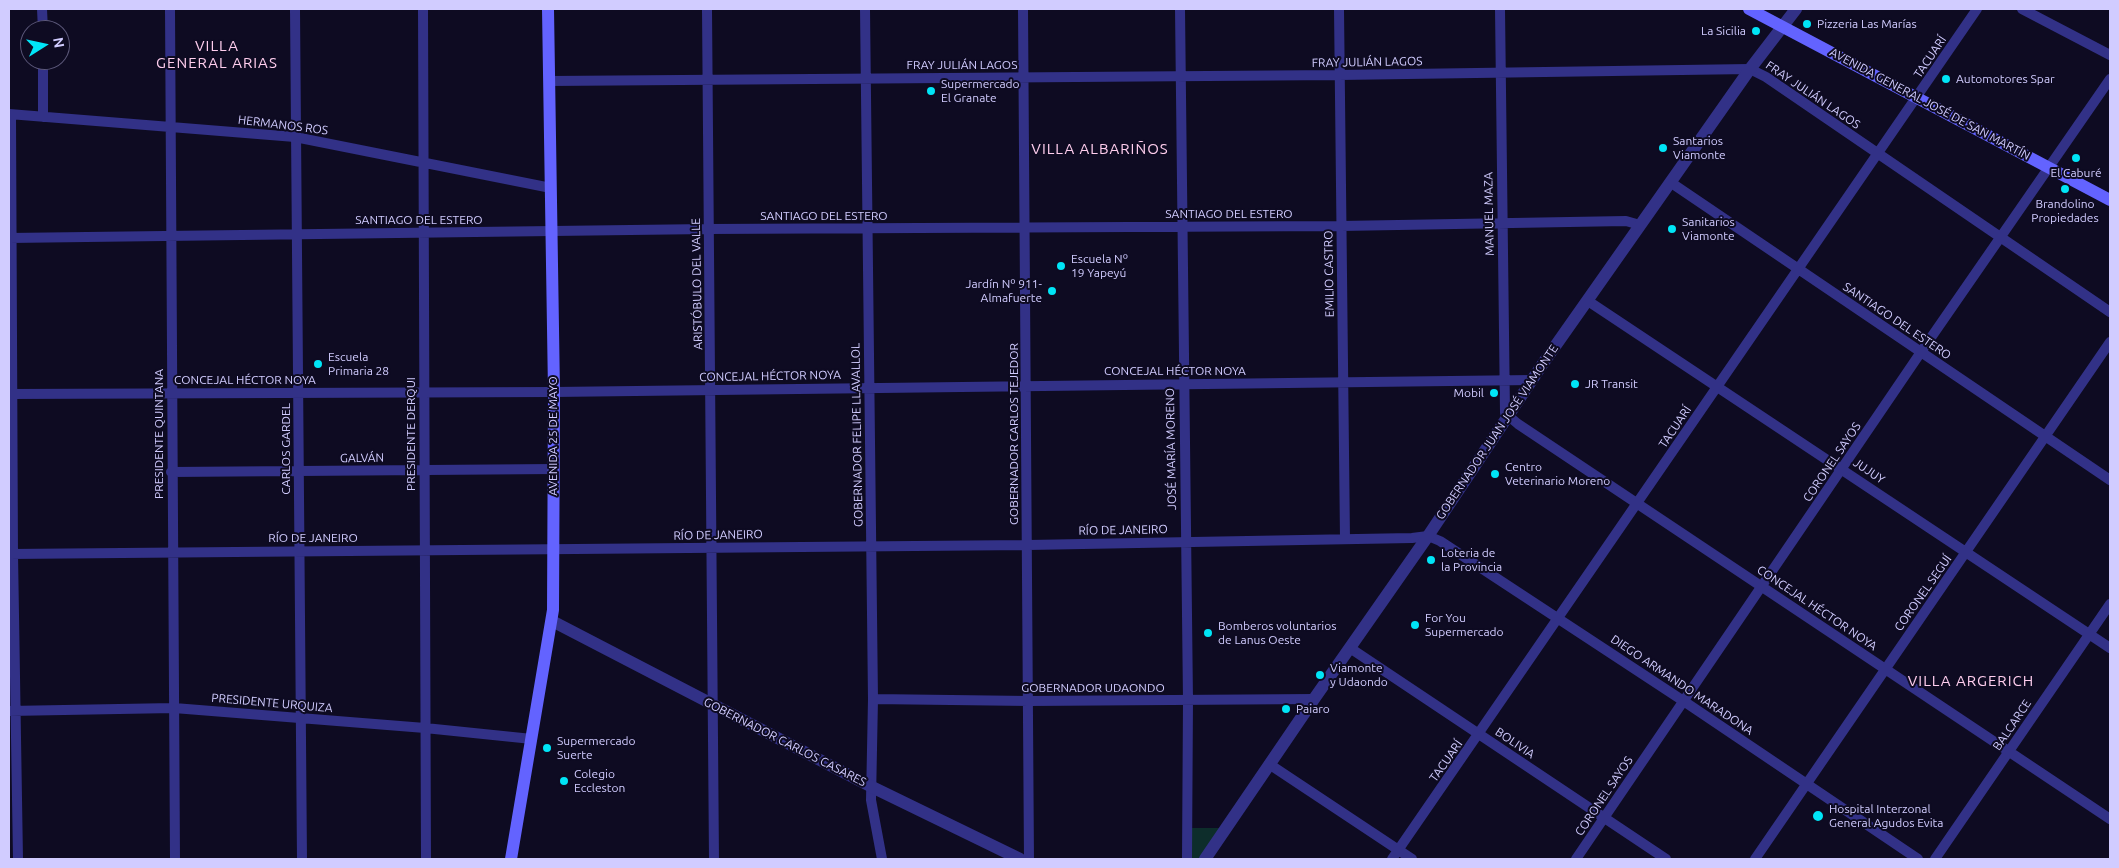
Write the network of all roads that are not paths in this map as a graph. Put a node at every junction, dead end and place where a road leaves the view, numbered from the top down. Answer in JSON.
{"nodes":[{"id":1,"x":170,"y":9,"type":"edge"},
{"id":2,"x":295,"y":9,"type":"edge"},
{"id":3,"x":423,"y":9,"type":"edge"},
{"id":4,"x":548,"y":9,"type":"edge"},
{"id":5,"x":707,"y":9,"type":"edge"},
{"id":6,"x":865,"y":9,"type":"edge"},
{"id":7,"x":1023,"y":9,"type":"edge"},
{"id":8,"x":1180,"y":9,"type":"edge"},
{"id":9,"x":1339,"y":9,"type":"edge"},
{"id":10,"x":1500,"y":9,"type":"edge"},
{"id":11,"x":1749,"y":9,"type":"edge"},
{"id":12,"x":1796,"y":9,"type":"edge"},
{"id":13,"x":1977,"y":9,"type":"edge"},
{"id":14,"x":2022,"y":9,"type":"edge"},
{"id":15,"x":1784,"y":26,"type":"junction"},
{"id":16,"x":2110,"y":55,"type":"edge"},
{"id":17,"x":1750,"y":69,"type":"junction"},
{"id":18,"x":43,"y":70,"type":"edge"},
{"id":19,"x":1500,"y":73,"type":"junction"},
{"id":20,"x":1339,"y":75,"type":"junction"},
{"id":21,"x":1180,"y":76,"type":"junction"},
{"id":22,"x":1023,"y":77,"type":"junction"},
{"id":23,"x":865,"y":78,"type":"junction"},
{"id":24,"x":2110,"y":79,"type":"edge"},
{"id":25,"x":708,"y":80,"type":"junction"},
{"id":26,"x":549,"y":81,"type":"junction"},
{"id":27,"x":1918,"y":97,"type":"junction"},
{"id":28,"x":10,"y":115,"type":"edge"},
{"id":29,"x":43,"y":117,"type":"junction"},
{"id":30,"x":170,"y":126,"type":"junction"},
{"id":31,"x":295,"y":137,"type":"junction"},
{"id":32,"x":1877,"y":154,"type":"junction"},
{"id":33,"x":423,"y":162,"type":"junction"},
{"id":34,"x":2050,"y":168,"type":"junction"},
{"id":35,"x":1670,"y":182,"type":"junction"},
{"id":36,"x":551,"y":188,"type":"junction"},
{"id":37,"x":2110,"y":200,"type":"edge"},
{"id":38,"x":1502,"y":224,"type":"junction"},
{"id":39,"x":1640,"y":225,"type":"junction"},
{"id":40,"x":1182,"y":226,"type":"junction"},
{"id":41,"x":1341,"y":226,"type":"junction"},
{"id":42,"x":1025,"y":227,"type":"junction"},
{"id":43,"x":708,"y":228,"type":"junction"},
{"id":44,"x":866,"y":228,"type":"junction"},
{"id":45,"x":423,"y":232,"type":"junction"},
{"id":46,"x":551,"y":232,"type":"junction"},
{"id":47,"x":296,"y":233,"type":"junction"},
{"id":48,"x":170,"y":236,"type":"junction"},
{"id":49,"x":10,"y":238,"type":"edge"},
{"id":50,"x":2001,"y":238,"type":"junction"},
{"id":51,"x":1797,"y":270,"type":"junction"},
{"id":52,"x":1588,"y":301,"type":"junction"},
{"id":53,"x":2110,"y":312,"type":"edge"},
{"id":54,"x":2110,"y":342,"type":"edge"},
{"id":55,"x":1921,"y":352,"type":"junction"},
{"id":56,"x":1532,"y":380,"type":"junction"},
{"id":57,"x":1503,"y":381,"type":"junction"},
{"id":58,"x":1026,"y":384,"type":"junction"},
{"id":59,"x":1183,"y":384,"type":"junction"},
{"id":60,"x":1343,"y":384,"type":"junction"},
{"id":61,"x":1718,"y":386,"type":"junction"},
{"id":62,"x":869,"y":387,"type":"junction"},
{"id":63,"x":711,"y":389,"type":"junction"},
{"id":64,"x":171,"y":392,"type":"junction"},
{"id":65,"x":424,"y":392,"type":"junction"},
{"id":66,"x":554,"y":392,"type":"junction"},
{"id":67,"x":299,"y":393,"type":"junction"},
{"id":68,"x":11,"y":394,"type":"edge"},
{"id":69,"x":1508,"y":417,"type":"junction"},
{"id":70,"x":2045,"y":437,"type":"junction"},
{"id":71,"x":554,"y":469,"type":"junction"},
{"id":72,"x":1843,"y":469,"type":"junction"},
{"id":73,"x":424,"y":470,"type":"junction"},
{"id":74,"x":171,"y":472,"type":"junction"},
{"id":75,"x":299,"y":472,"type":"junction"},
{"id":76,"x":2110,"y":480,"type":"edge"},
{"id":77,"x":1638,"y":503,"type":"junction"},
{"id":78,"x":1428,"y":536,"type":"junction"},
{"id":79,"x":1345,"y":539,"type":"junction"},
{"id":80,"x":1185,"y":541,"type":"junction"},
{"id":81,"x":1028,"y":544,"type":"junction"},
{"id":82,"x":871,"y":546,"type":"junction"},
{"id":83,"x":712,"y":548,"type":"junction"},
{"id":84,"x":553,"y":549,"type":"junction"},
{"id":85,"x":300,"y":550,"type":"junction"},
{"id":86,"x":425,"y":551,"type":"junction"},
{"id":87,"x":1966,"y":552,"type":"junction"},
{"id":88,"x":172,"y":553,"type":"junction"},
{"id":89,"x":11,"y":554,"type":"edge"},
{"id":90,"x":1762,"y":586,"type":"junction"},
{"id":91,"x":2110,"y":604,"type":"edge"},
{"id":92,"x":1559,"y":618,"type":"junction"},
{"id":93,"x":552,"y":621,"type":"junction"},
{"id":94,"x":2090,"y":634,"type":"junction"},
{"id":95,"x":1350,"y":648,"type":"junction"},
{"id":96,"x":2110,"y":648,"type":"edge"},
{"id":97,"x":1886,"y":669,"type":"junction"},
{"id":98,"x":873,"y":699,"type":"junction"},
{"id":99,"x":1314,"y":699,"type":"junction"},
{"id":100,"x":1188,"y":700,"type":"junction"},
{"id":101,"x":1029,"y":701,"type":"junction"},
{"id":102,"x":1685,"y":702,"type":"junction"},
{"id":103,"x":714,"y":705,"type":"junction"},
{"id":104,"x":174,"y":708,"type":"junction"},
{"id":105,"x":12,"y":711,"type":"edge"},
{"id":106,"x":301,"y":718,"type":"junction"},
{"id":107,"x":425,"y":728,"type":"junction"},
{"id":108,"x":1480,"y":734,"type":"junction"},
{"id":109,"x":532,"y":739,"type":"junction"},
{"id":110,"x":2009,"y":751,"type":"junction"},
{"id":111,"x":1269,"y":764,"type":"junction"},
{"id":112,"x":1807,"y":784,"type":"junction"},
{"id":113,"x":872,"y":787,"type":"junction"},
{"id":114,"x":1604,"y":818,"type":"junction"},
{"id":115,"x":2110,"y":819,"type":"edge"},
{"id":116,"x":1399,"y":850,"type":"junction"},
{"id":117,"x":18,"y":859,"type":"edge"},
{"id":118,"x":175,"y":859,"type":"edge"},
{"id":119,"x":302,"y":859,"type":"edge"},
{"id":120,"x":426,"y":859,"type":"edge"},
{"id":121,"x":511,"y":859,"type":"edge"},
{"id":122,"x":714,"y":859,"type":"edge"},
{"id":123,"x":881,"y":859,"type":"edge"},
{"id":124,"x":1020,"y":859,"type":"edge"},
{"id":125,"x":1029,"y":859,"type":"edge"},
{"id":126,"x":1187,"y":859,"type":"edge"},
{"id":127,"x":1205,"y":859,"type":"edge"},
{"id":128,"x":1392,"y":859,"type":"edge"},
{"id":129,"x":1412,"y":859,"type":"edge"},
{"id":130,"x":1576,"y":859,"type":"edge"},
{"id":131,"x":1666,"y":859,"type":"edge"},
{"id":132,"x":1756,"y":859,"type":"edge"},
{"id":133,"x":1918,"y":859,"type":"edge"},
{"id":134,"x":1935,"y":859,"type":"edge"}],
"edges":[{"from":1,"to":30,"type":"street","name":"PRESIDENTE QUINTANA"},
{"from":2,"to":31,"type":"street","name":"CARLOS GARDEL"},
{"from":3,"to":33,"type":"street","name":"PRESIDENTE DERQUI"},
{"from":4,"to":26,"type":"main road","name":"AVENIDA 25 DE MAYO"},
{"from":5,"to":25,"type":"street","name":"ARISTÓBULO DEL VALLE"},
{"from":6,"to":23,"type":"street","name":"GOBERNADOR FELIPE LLAVALLOL"},
{"from":7,"to":22,"type":"street","name":"GOBERNADOR CARLOS TEJEDOR"},
{"from":8,"to":21,"type":"street","name":"JOSÉ MARÍA MORENO"},
{"from":9,"to":20,"type":"street","name":"EMILIO CASTRO"},
{"from":10,"to":19,"type":"street","name":"MANUEL MAZA"},
{"from":11,"to":15,"type":"main road","name":"AVENIDA GENERAL JOSÉ DE SAN MARTÍN"},
{"from":12,"to":15,"type":"street","name":"GOBERNADOR JUAN JOSÉ VIAMONTE"},
{"from":13,"to":27,"type":"street","name":"TACUARÍ"},
{"from":14,"to":16,"type":"street"},
{"from":15,"to":17,"type":"street","name":"GOBERNADOR JUAN JOSÉ VIAMONTE"},
{"from":15,"to":27,"type":"main road","name":"AVENIDA GENERAL JOSÉ DE SAN MARTÍN"},
{"from":17,"to":19,"type":"street","name":"FRAY JULIÁN LAGOS"},
{"from":17,"to":32,"type":"street","name":"FRAY JULIÁN LAGOS"},
{"from":17,"to":35,"type":"street","name":"GOBERNADOR JUAN JOSÉ VIAMONTE"},
{"from":18,"to":29,"type":"street"},
{"from":19,"to":20,"type":"street","name":"FRAY JULIÁN LAGOS"},
{"from":19,"to":38,"type":"street","name":"MANUEL MAZA"},
{"from":20,"to":21,"type":"street","name":"FRAY JULIÁN LAGOS"},
{"from":20,"to":41,"type":"street","name":"EMILIO CASTRO"},
{"from":21,"to":22,"type":"street","name":"FRAY JULIÁN LAGOS"},
{"from":21,"to":40,"type":"street","name":"JOSÉ MARÍA MORENO"},
{"from":22,"to":23,"type":"street","name":"FRAY JULIÁN LAGOS"},
{"from":22,"to":42,"type":"street","name":"GOBERNADOR CARLOS TEJEDOR"},
{"from":23,"to":25,"type":"street","name":"FRAY JULIÁN LAGOS"},
{"from":23,"to":44,"type":"street","name":"GOBERNADOR FELIPE LLAVALLOL"},
{"from":24,"to":34,"type":"street","name":"CORONEL SAYOS"},
{"from":25,"to":26,"type":"street","name":"FRAY JULIÁN LAGOS"},
{"from":25,"to":43,"type":"street","name":"ARISTÓBULO DEL VALLE"},
{"from":26,"to":36,"type":"main road","name":"AVENIDA 25 DE MAYO"},
{"from":27,"to":32,"type":"street","name":"TACUARÍ"},
{"from":27,"to":34,"type":"main road","name":"AVENIDA GENERAL JOSÉ DE SAN MARTÍN"},
{"from":28,"to":29,"type":"street","name":"HERMANOS ROS"},
{"from":28,"to":49,"type":"street"},
{"from":29,"to":30,"type":"street","name":"HERMANOS ROS"},
{"from":30,"to":31,"type":"street","name":"HERMANOS ROS"},
{"from":30,"to":48,"type":"street","name":"PRESIDENTE QUINTANA"},
{"from":31,"to":33,"type":"street","name":"HERMANOS ROS"},
{"from":31,"to":47,"type":"street","name":"CARLOS GARDEL"},
{"from":32,"to":50,"type":"street","name":"FRAY JULIÁN LAGOS"},
{"from":32,"to":51,"type":"street","name":"TACUARÍ"},
{"from":33,"to":36,"type":"street","name":"HERMANOS ROS"},
{"from":33,"to":45,"type":"street","name":"PRESIDENTE DERQUI"},
{"from":34,"to":37,"type":"main road","name":"AVENIDA GENERAL JOSÉ DE SAN MARTÍN"},
{"from":34,"to":50,"type":"street","name":"CORONEL SAYOS"},
{"from":35,"to":39,"type":"street","name":"GOBERNADOR JUAN JOSÉ VIAMONTE"},
{"from":35,"to":51,"type":"street","name":"SANTIAGO DEL ESTERO"},
{"from":36,"to":46,"type":"main road","name":"AVENIDA 25 DE MAYO"},
{"from":38,"to":39,"type":"street","name":"SANTIAGO DEL ESTERO"},
{"from":38,"to":41,"type":"street","name":"SANTIAGO DEL ESTERO"},
{"from":38,"to":57,"type":"street","name":"MANUEL MAZA"},
{"from":39,"to":52,"type":"street","name":"GOBERNADOR JUAN JOSÉ VIAMONTE"},
{"from":40,"to":41,"type":"street","name":"SANTIAGO DEL ESTERO"},
{"from":40,"to":42,"type":"street","name":"SANTIAGO DEL ESTERO"},
{"from":40,"to":59,"type":"street","name":"JOSÉ MARÍA MORENO"},
{"from":41,"to":60,"type":"street","name":"EMILIO CASTRO"},
{"from":42,"to":44,"type":"street","name":"SANTIAGO DEL ESTERO"},
{"from":42,"to":58,"type":"street","name":"GOBERNADOR CARLOS TEJEDOR"},
{"from":43,"to":44,"type":"street","name":"SANTIAGO DEL ESTERO"},
{"from":43,"to":46,"type":"street","name":"SANTIAGO DEL ESTERO"},
{"from":43,"to":63,"type":"street","name":"ARISTÓBULO DEL VALLE"},
{"from":44,"to":62,"type":"street","name":"GOBERNADOR FELIPE LLAVALLOL"},
{"from":45,"to":46,"type":"street","name":"SANTIAGO DEL ESTERO"},
{"from":45,"to":47,"type":"street","name":"SANTIAGO DEL ESTERO"},
{"from":45,"to":65,"type":"street","name":"PRESIDENTE DERQUI"},
{"from":46,"to":66,"type":"main road","name":"AVENIDA 25 DE MAYO"},
{"from":47,"to":48,"type":"street","name":"SANTIAGO DEL ESTERO"},
{"from":47,"to":67,"type":"street","name":"CARLOS GARDEL"},
{"from":48,"to":49,"type":"street","name":"SANTIAGO DEL ESTERO"},
{"from":48,"to":64,"type":"street","name":"PRESIDENTE QUINTANA"},
{"from":49,"to":68,"type":"street"},
{"from":50,"to":53,"type":"street","name":"FRAY JULIÁN LAGOS"},
{"from":50,"to":55,"type":"street","name":"CORONEL SAYOS"},
{"from":51,"to":55,"type":"street","name":"SANTIAGO DEL ESTERO"},
{"from":51,"to":61,"type":"street","name":"TACUARÍ"},
{"from":52,"to":56,"type":"street","name":"GOBERNADOR JUAN JOSÉ VIAMONTE"},
{"from":52,"to":61,"type":"street","name":"JUJUY"},
{"from":54,"to":70,"type":"street","name":"CORONEL SEGUÍ"},
{"from":55,"to":70,"type":"street","name":"SANTIAGO DEL ESTERO"},
{"from":55,"to":72,"type":"street","name":"CORONEL SAYOS"},
{"from":56,"to":57,"type":"street","name":"CONCEJAL HÉCTOR NOYA"},
{"from":56,"to":69,"type":"street","name":"GOBERNADOR JUAN JOSÉ VIAMONTE"},
{"from":57,"to":60,"type":"street","name":"CONCEJAL HÉCTOR NOYA"},
{"from":57,"to":69,"type":"street","name":"MANUEL MAZA"},
{"from":58,"to":59,"type":"street","name":"CONCEJAL HÉCTOR NOYA"},
{"from":58,"to":62,"type":"street","name":"CONCEJAL HÉCTOR NOYA"},
{"from":58,"to":81,"type":"street","name":"GOBERNADOR CARLOS TEJEDOR"},
{"from":59,"to":60,"type":"street","name":"CONCEJAL HÉCTOR NOYA"},
{"from":59,"to":80,"type":"street","name":"JOSÉ MARÍA MORENO"},
{"from":60,"to":79,"type":"street","name":"EMILIO CASTRO"},
{"from":61,"to":72,"type":"street","name":"JUJUY"},
{"from":61,"to":77,"type":"street","name":"TACUARÍ"},
{"from":62,"to":63,"type":"street","name":"CONCEJAL HÉCTOR NOYA"},
{"from":62,"to":82,"type":"street","name":"GOBERNADOR FELIPE LLAVALLOL"},
{"from":63,"to":66,"type":"street","name":"CONCEJAL HÉCTOR NOYA"},
{"from":63,"to":83,"type":"street","name":"ARISTÓBULO DEL VALLE"},
{"from":64,"to":67,"type":"street","name":"CONCEJAL HÉCTOR NOYA"},
{"from":64,"to":68,"type":"street","name":"CONCEJAL HÉCTOR NOYA"},
{"from":64,"to":74,"type":"street","name":"PRESIDENTE QUINTANA"},
{"from":65,"to":66,"type":"street","name":"CONCEJAL HÉCTOR NOYA"},
{"from":65,"to":67,"type":"street","name":"CONCEJAL HÉCTOR NOYA"},
{"from":65,"to":73,"type":"street","name":"PRESIDENTE DERQUI"},
{"from":66,"to":71,"type":"main road","name":"AVENIDA 25 DE MAYO"},
{"from":67,"to":75,"type":"street","name":"CARLOS GARDEL"},
{"from":68,"to":89,"type":"street"},
{"from":69,"to":77,"type":"street","name":"CONCEJAL HÉCTOR NOYA"},
{"from":69,"to":78,"type":"street","name":"GOBERNADOR JUAN JOSÉ VIAMONTE"},
{"from":70,"to":76,"type":"street","name":"SANTIAGO DEL ESTERO"},
{"from":70,"to":87,"type":"street","name":"CORONEL SEGUÍ"},
{"from":71,"to":73,"type":"street","name":"GALVÁN"},
{"from":71,"to":84,"type":"main road","name":"AVENIDA 25 DE MAYO"},
{"from":72,"to":87,"type":"street","name":"JUJUY"},
{"from":72,"to":90,"type":"street","name":"CORONEL SAYOS"},
{"from":73,"to":75,"type":"street","name":"GALVÁN"},
{"from":73,"to":86,"type":"street","name":"PRESIDENTE DERQUI"},
{"from":74,"to":75,"type":"street","name":"GALVÁN"},
{"from":74,"to":88,"type":"street","name":"PRESIDENTE QUINTANA"},
{"from":75,"to":85,"type":"street","name":"CARLOS GARDEL"},
{"from":77,"to":90,"type":"street","name":"CONCEJAL HÉCTOR NOYA"},
{"from":77,"to":92,"type":"street","name":"TACUARÍ"},
{"from":78,"to":79,"type":"street","name":"RÍO DE JANEIRO"},
{"from":78,"to":92,"type":"street","name":"DIEGO ARMANDO MARADONA"},
{"from":78,"to":95,"type":"street","name":"GOBERNADOR JUAN JOSÉ VIAMONTE"},
{"from":79,"to":80,"type":"street","name":"RÍO DE JANEIRO"},
{"from":80,"to":81,"type":"street","name":"RÍO DE JANEIRO"},
{"from":80,"to":100,"type":"street","name":"JOSÉ MARÍA MORENO"},
{"from":81,"to":82,"type":"street","name":"RÍO DE JANEIRO"},
{"from":81,"to":101,"type":"street","name":"GOBERNADOR CARLOS TEJEDOR"},
{"from":82,"to":83,"type":"street","name":"RÍO DE JANEIRO"},
{"from":82,"to":98,"type":"street","name":"GOBERNADOR FELIPE LLAVALLOL"},
{"from":83,"to":84,"type":"street","name":"RÍO DE JANEIRO"},
{"from":83,"to":103,"type":"street","name":"ARISTÓBULO DEL VALLE"},
{"from":84,"to":86,"type":"street","name":"RÍO DE JANEIRO"},
{"from":84,"to":93,"type":"main road","name":"AVENIDA 25 DE MAYO"},
{"from":85,"to":86,"type":"street","name":"RÍO DE JANEIRO"},
{"from":85,"to":88,"type":"street","name":"RÍO DE JANEIRO"},
{"from":85,"to":106,"type":"street","name":"CARLOS GARDEL"},
{"from":86,"to":107,"type":"street","name":"PRESIDENTE DERQUI"},
{"from":87,"to":94,"type":"street","name":"JUJUY"},
{"from":87,"to":97,"type":"street","name":"CORONEL SEGUÍ"},
{"from":88,"to":89,"type":"street","name":"RÍO DE JANEIRO"},
{"from":88,"to":104,"type":"street","name":"PRESIDENTE QUINTANA"},
{"from":89,"to":105,"type":"street"},
{"from":90,"to":97,"type":"street","name":"CONCEJAL HÉCTOR NOYA"},
{"from":90,"to":102,"type":"street","name":"CORONEL SAYOS"},
{"from":91,"to":94,"type":"street","name":"BALCARCE"},
{"from":92,"to":102,"type":"street","name":"DIEGO ARMANDO MARADONA"},
{"from":92,"to":108,"type":"street","name":"TACUARÍ"},
{"from":93,"to":103,"type":"street","name":"GOBERNADOR CARLOS CASARES"},
{"from":93,"to":109,"type":"main road","name":"AVENIDA 25 DE MAYO"},
{"from":94,"to":96,"type":"street","name":"JUJUY"},
{"from":94,"to":110,"type":"street","name":"BALCARCE"},
{"from":95,"to":99,"type":"street","name":"GOBERNADOR JUAN JOSÉ VIAMONTE"},
{"from":95,"to":108,"type":"street","name":"BOLIVIA"},
{"from":97,"to":110,"type":"street","name":"CONCEJAL HÉCTOR NOYA"},
{"from":97,"to":112,"type":"street","name":"CORONEL SEGUÍ"},
{"from":98,"to":101,"type":"street","name":"GOBERNADOR UDAONDO"},
{"from":98,"to":113,"type":"street","name":"GOBERNADOR FELIPE LLAVALLOL"},
{"from":99,"to":100,"type":"street","name":"GOBERNADOR UDAONDO"},
{"from":99,"to":111,"type":"street","name":"GOBERNADOR JUAN JOSÉ VIAMONTE"},
{"from":100,"to":101,"type":"street","name":"GOBERNADOR UDAONDO"},
{"from":100,"to":126,"type":"street","name":"JOSÉ MARÍA MORENO"},
{"from":101,"to":125,"type":"street","name":"GOBERNADOR CARLOS TEJEDOR"},
{"from":102,"to":112,"type":"street","name":"DIEGO ARMANDO MARADONA"},
{"from":102,"to":114,"type":"street","name":"CORONEL SAYOS"},
{"from":103,"to":113,"type":"street","name":"GOBERNADOR CARLOS CASARES"},
{"from":103,"to":122,"type":"street","name":"ARISTÓBULO DEL VALLE"},
{"from":104,"to":105,"type":"street","name":"PRESIDENTE URQUIZA"},
{"from":104,"to":106,"type":"street","name":"PRESIDENTE URQUIZA"},
{"from":104,"to":118,"type":"street","name":"PRESIDENTE QUINTANA"},
{"from":105,"to":117,"type":"street"},
{"from":106,"to":107,"type":"street","name":"PRESIDENTE URQUIZA"},
{"from":106,"to":119,"type":"street","name":"CARLOS GARDEL"},
{"from":107,"to":109,"type":"street","name":"PRESIDENTE URQUIZA"},
{"from":107,"to":120,"type":"street","name":"PRESIDENTE DERQUI"},
{"from":108,"to":114,"type":"street","name":"BOLIVIA"},
{"from":108,"to":116,"type":"street","name":"TACUARÍ"},
{"from":109,"to":121,"type":"main road","name":"AVENIDA 25 DE MAYO"},
{"from":110,"to":115,"type":"street","name":"CONCEJAL HÉCTOR NOYA"},
{"from":110,"to":134,"type":"street","name":"BALCARCE"},
{"from":111,"to":116,"type":"street"},
{"from":111,"to":127,"type":"street","name":"GOBERNADOR JUAN JOSÉ VIAMONTE"},
{"from":112,"to":132,"type":"street","name":"CORONEL SEGUÍ"},
{"from":112,"to":133,"type":"street","name":"DIEGO ARMANDO MARADONA"},
{"from":113,"to":123,"type":"street","name":"GOBERNADOR FELIPE LLAVALLOL"},
{"from":113,"to":124,"type":"street","name":"GOBERNADOR CARLOS CASARES"},
{"from":114,"to":130,"type":"street","name":"CORONEL SAYOS"},
{"from":114,"to":131,"type":"street","name":"BOLIVIA"},
{"from":116,"to":128,"type":"street","name":"TACUARÍ"},
{"from":116,"to":129,"type":"street"}]}
